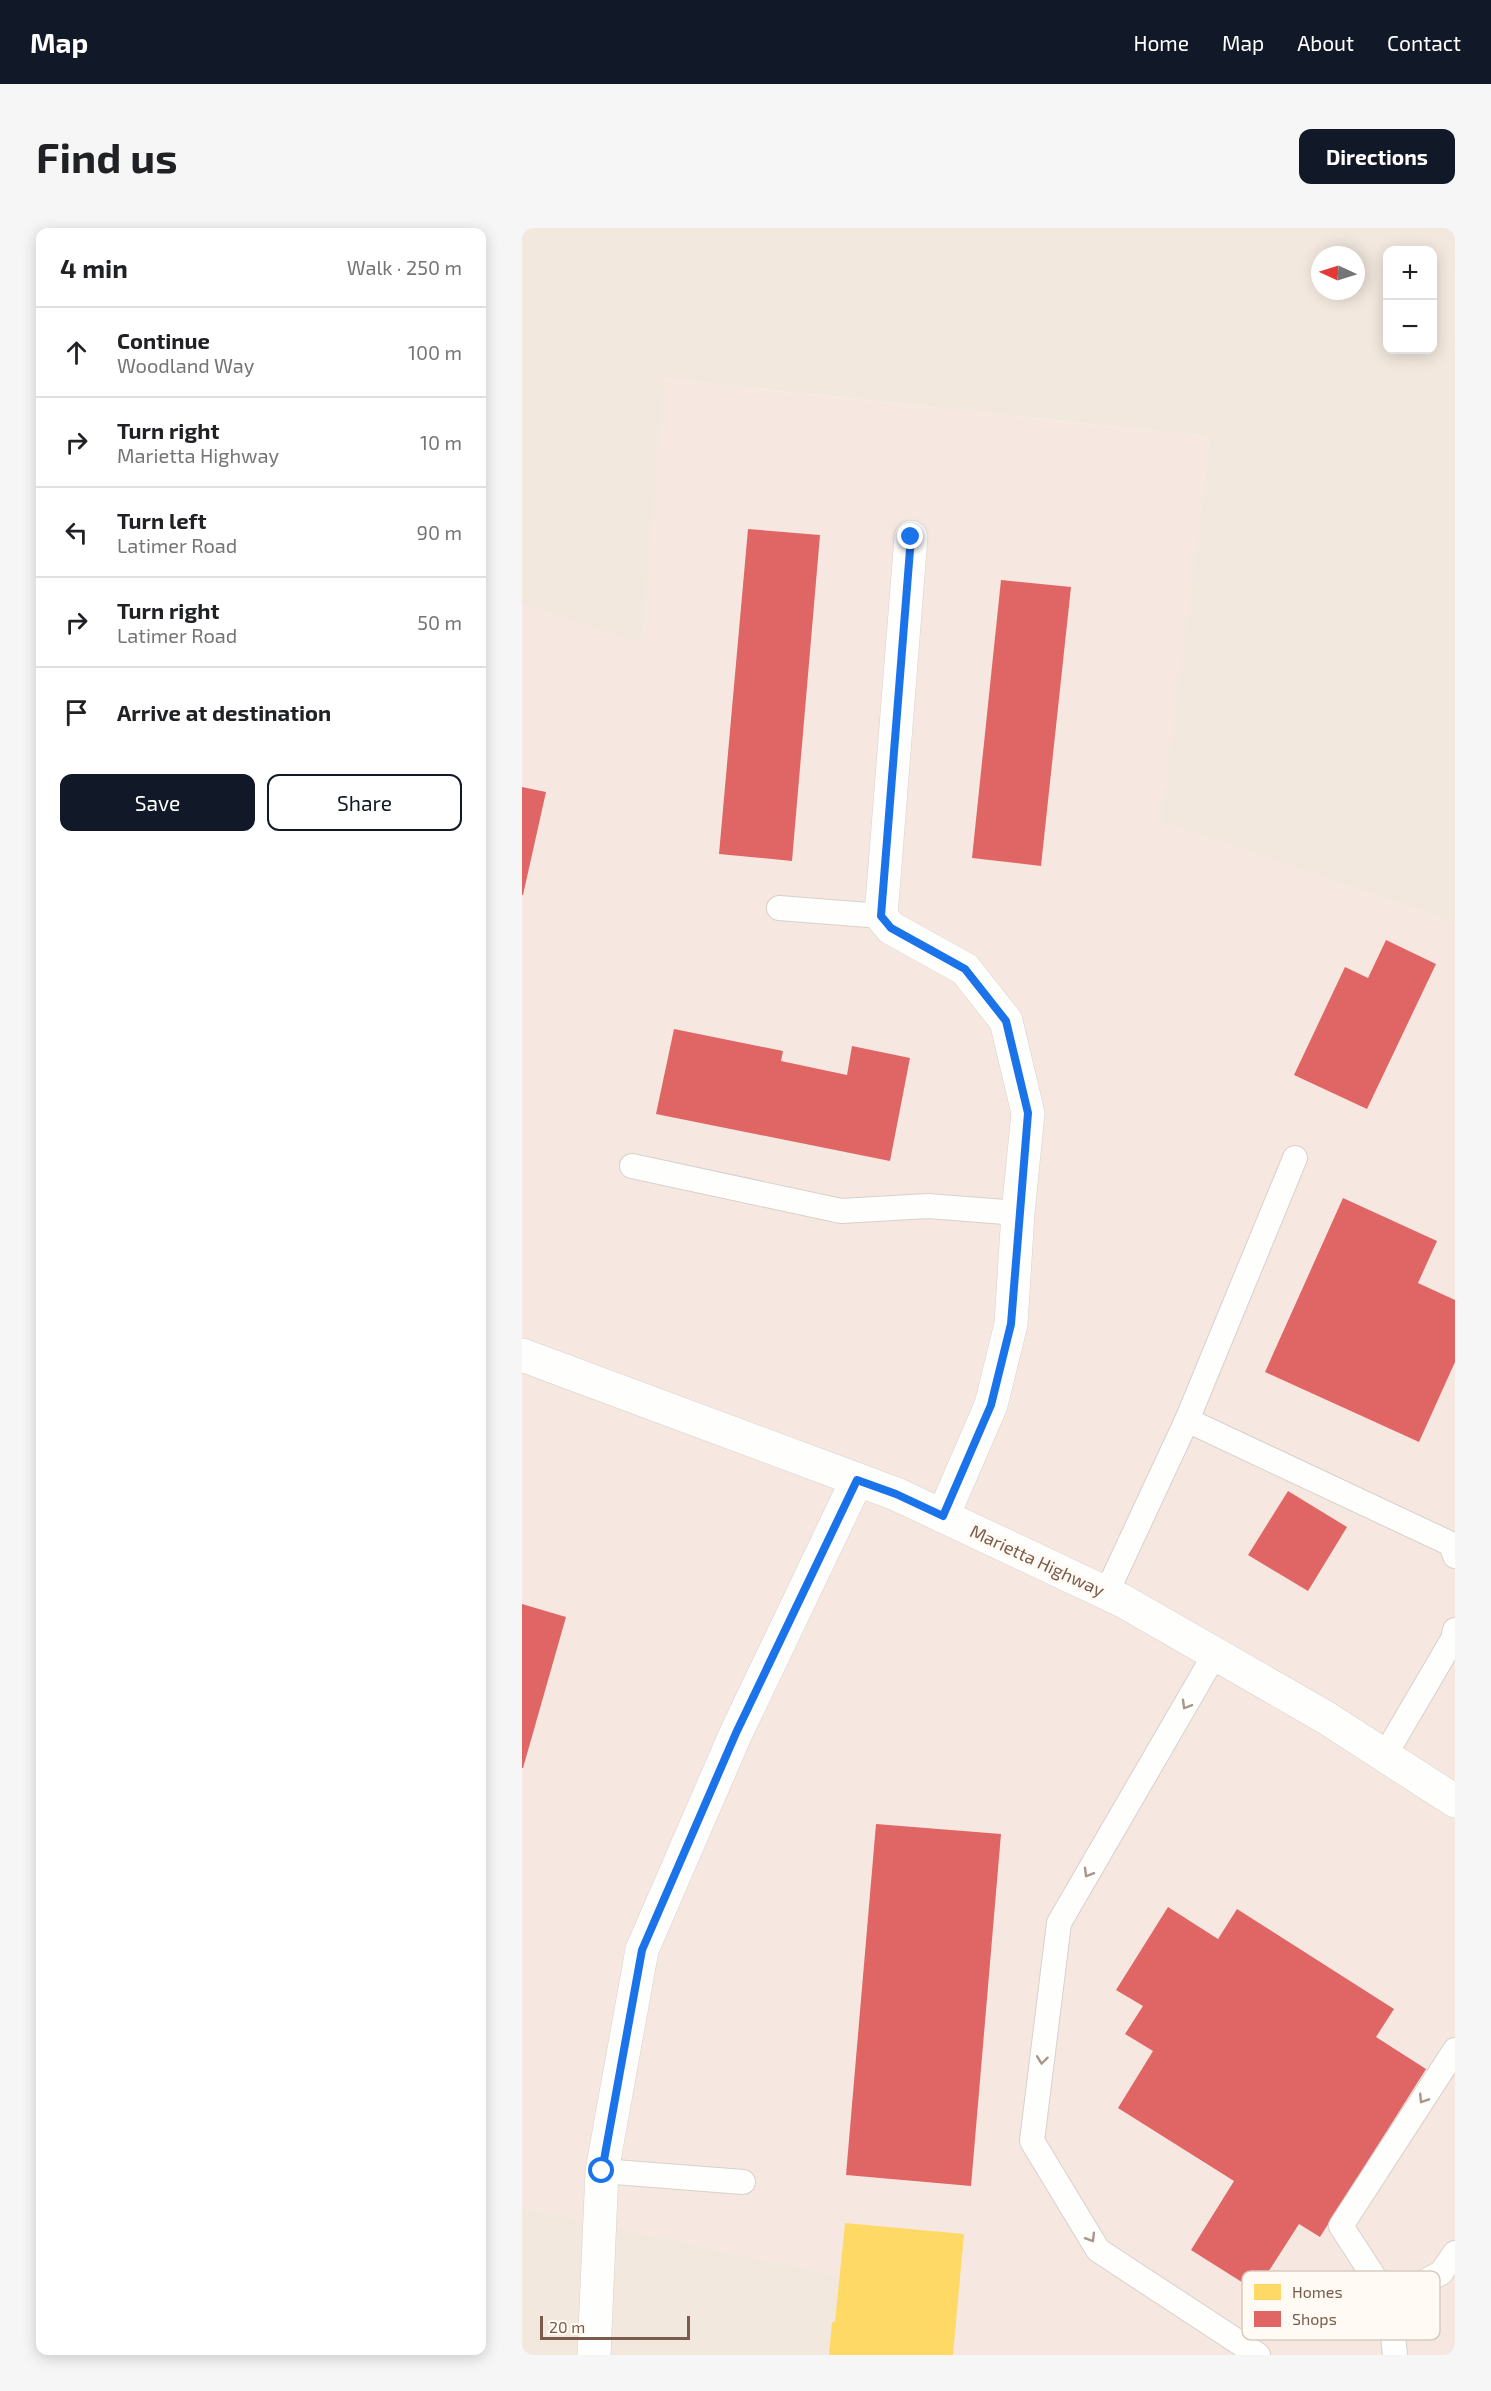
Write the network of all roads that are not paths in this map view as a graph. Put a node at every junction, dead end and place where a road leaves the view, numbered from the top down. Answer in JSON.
{"nodes":[{"id":1,"x":911,"y":537,"type":"dead end"},
{"id":2,"x":779,"y":908,"type":"dead end"},
{"id":3,"x":881,"y":916,"type":"junction"},
{"id":4,"x":1294,"y":1158,"type":"dead end"},
{"id":5,"x":632,"y":1166,"type":"dead end"},
{"id":6,"x":1018,"y":1213,"type":"junction"},
{"id":7,"x":522,"y":1355,"type":"edge"},
{"id":8,"x":1187,"y":1420,"type":"junction"},
{"id":9,"x":857,"y":1480,"type":"junction"},
{"id":10,"x":943,"y":1516,"type":"junction"},
{"id":11,"x":1455,"y":1556,"type":"edge"},
{"id":12,"x":1106,"y":1594,"type":"junction"},
{"id":13,"x":1455,"y":1630,"type":"edge"},
{"id":14,"x":1215,"y":1654,"type":"junction"},
{"id":15,"x":1385,"y":1755,"type":"junction"},
{"id":16,"x":1455,"y":1801,"type":"edge"},
{"id":17,"x":1455,"y":2049,"type":"edge"},
{"id":18,"x":602,"y":2171,"type":"junction"},
{"id":19,"x":743,"y":2182,"type":"dead end"},
{"id":20,"x":1455,"y":2253,"type":"edge"},
{"id":21,"x":1370,"y":2271,"type":"edge"},
{"id":22,"x":1440,"y":2274,"type":"edge"},
{"id":23,"x":1393,"y":2340,"type":"edge"},
{"id":24,"x":594,"y":2355,"type":"edge"},
{"id":25,"x":1258,"y":2355,"type":"edge"},
{"id":26,"x":1395,"y":2355,"type":"edge"}],
"edges":[{"from":1,"to":3,"type":"street"},
{"from":2,"to":3,"type":"lane"},
{"from":3,"to":6,"type":"street"},
{"from":4,"to":8,"type":"lane"},
{"from":5,"to":6,"type":"lane"},
{"from":6,"to":10,"type":"street"},
{"from":7,"to":9,"type":"street","name":"Marietta Highway"},
{"from":8,"to":11,"type":"lane"},
{"from":8,"to":12,"type":"lane"},
{"from":9,"to":10,"type":"street","name":"Marietta Highway"},
{"from":9,"to":18,"type":"street"},
{"from":10,"to":12,"type":"street","name":"Marietta Highway"},
{"from":12,"to":14,"type":"street","name":"Marietta Highway"},
{"from":13,"to":15,"type":"lane"},
{"from":14,"to":15,"type":"street","name":"Marietta Highway"},
{"from":14,"to":25,"type":"lane","one_way":true},
{"from":15,"to":16,"type":"street","name":"Marietta Highway"},
{"from":17,"to":21,"type":"lane","one_way":true},
{"from":18,"to":19,"type":"lane"},
{"from":18,"to":24,"type":"street"},
{"from":20,"to":22,"type":"lane"},
{"from":23,"to":26,"type":"lane"}]}
